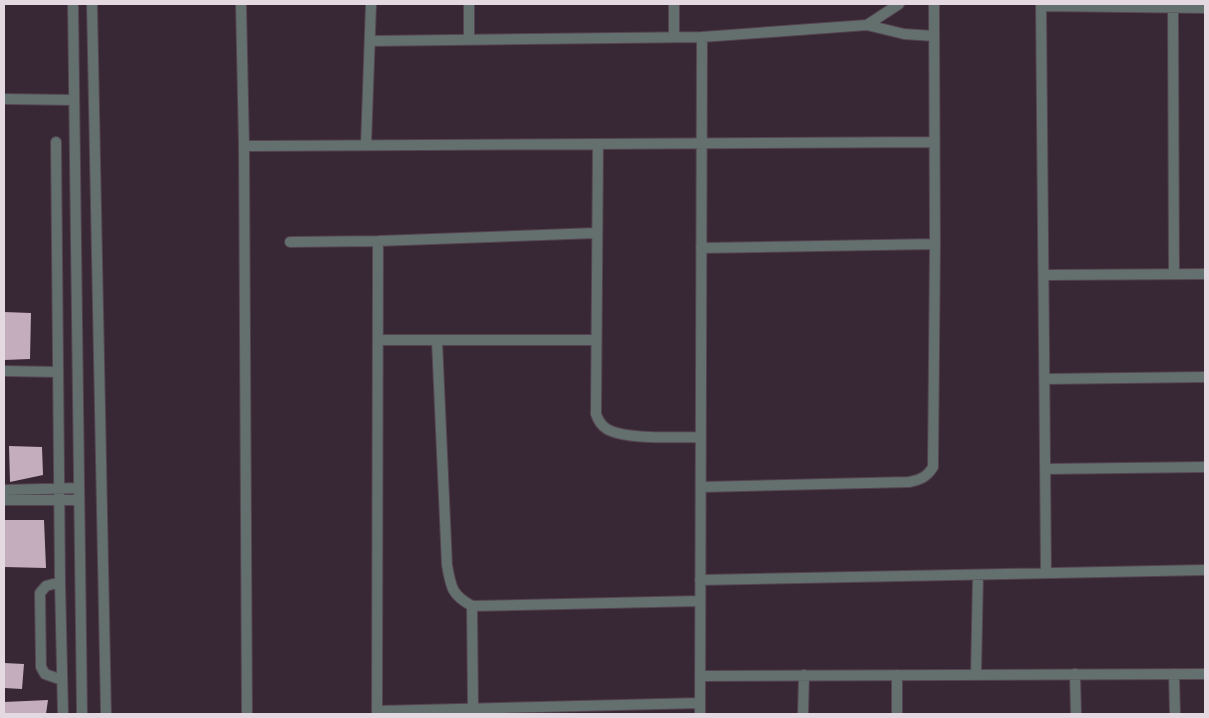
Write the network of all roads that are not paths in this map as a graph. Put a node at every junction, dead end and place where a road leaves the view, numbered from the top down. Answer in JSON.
{"nodes":[{"id":1,"x":73,"y":4,"type":"edge"},
{"id":2,"x":92,"y":4,"type":"edge"},
{"id":3,"x":241,"y":4,"type":"edge"},
{"id":4,"x":371,"y":4,"type":"edge"},
{"id":5,"x":469,"y":4,"type":"edge"},
{"id":6,"x":674,"y":4,"type":"edge"},
{"id":7,"x":899,"y":4,"type":"edge"},
{"id":8,"x":934,"y":4,"type":"edge"},
{"id":9,"x":1041,"y":5,"type":"edge"},
{"id":10,"x":1173,"y":7,"type":"junction"},
{"id":11,"x":1205,"y":8,"type":"edge"},
{"id":12,"x":867,"y":25,"type":"junction"},
{"id":13,"x":934,"y":36,"type":"junction"},
{"id":14,"x":674,"y":37,"type":"junction"},
{"id":15,"x":702,"y":37,"type":"junction"},
{"id":16,"x":469,"y":40,"type":"junction"},
{"id":17,"x":370,"y":41,"type":"junction"},
{"id":18,"x":4,"y":99,"type":"edge"},
{"id":19,"x":74,"y":100,"type":"junction"},
{"id":20,"x":56,"y":142,"type":"dead end"},
{"id":21,"x":934,"y":142,"type":"junction"},
{"id":22,"x":598,"y":144,"type":"junction"},
{"id":23,"x":702,"y":144,"type":"junction"},
{"id":24,"x":366,"y":145,"type":"junction"},
{"id":25,"x":244,"y":146,"type":"junction"},
{"id":26,"x":596,"y":233,"type":"junction"},
{"id":27,"x":378,"y":241,"type":"junction"},
{"id":28,"x":290,"y":242,"type":"dead end"},
{"id":29,"x":935,"y":244,"type":"junction"},
{"id":30,"x":701,"y":248,"type":"junction"},
{"id":31,"x":1174,"y":274,"type":"junction"},
{"id":32,"x":1205,"y":274,"type":"edge"},
{"id":33,"x":1044,"y":275,"type":"junction"},
{"id":34,"x":378,"y":340,"type":"junction"},
{"id":35,"x":596,"y":340,"type":"junction"},
{"id":36,"x":437,"y":341,"type":"junction"},
{"id":37,"x":4,"y":371,"type":"edge"},
{"id":38,"x":58,"y":372,"type":"junction"},
{"id":39,"x":1205,"y":377,"type":"edge"},
{"id":40,"x":1044,"y":379,"type":"junction"},
{"id":41,"x":701,"y":437,"type":"junction"},
{"id":42,"x":1205,"y":467,"type":"edge"},
{"id":43,"x":1045,"y":469,"type":"junction"},
{"id":44,"x":701,"y":487,"type":"junction"},
{"id":45,"x":79,"y":488,"type":"junction"},
{"id":46,"x":4,"y":490,"type":"edge"},
{"id":47,"x":59,"y":494,"type":"junction"},
{"id":48,"x":4,"y":500,"type":"edge"},
{"id":49,"x":79,"y":500,"type":"junction"},
{"id":50,"x":1205,"y":570,"type":"edge"},
{"id":51,"x":1046,"y":573,"type":"junction"},
{"id":52,"x":978,"y":575,"type":"junction"},
{"id":53,"x":700,"y":580,"type":"junction"},
{"id":54,"x":60,"y":582,"type":"junction"},
{"id":55,"x":700,"y":601,"type":"junction"},
{"id":56,"x":472,"y":606,"type":"junction"},
{"id":57,"x":1075,"y":674,"type":"junction"},
{"id":58,"x":1174,"y":674,"type":"junction"},
{"id":59,"x":1205,"y":674,"type":"edge"},
{"id":60,"x":804,"y":675,"type":"junction"},
{"id":61,"x":897,"y":675,"type":"junction"},
{"id":62,"x":976,"y":675,"type":"junction"},
{"id":63,"x":700,"y":676,"type":"junction"},
{"id":64,"x":62,"y":680,"type":"junction"},
{"id":65,"x":473,"y":708,"type":"junction"},
{"id":66,"x":700,"y":709,"type":"edge"},
{"id":67,"x":599,"y":710,"type":"edge"},
{"id":68,"x":377,"y":712,"type":"edge"},
{"id":69,"x":63,"y":714,"type":"edge"},
{"id":70,"x":82,"y":714,"type":"edge"},
{"id":71,"x":106,"y":714,"type":"edge"},
{"id":72,"x":247,"y":714,"type":"edge"},
{"id":73,"x":803,"y":714,"type":"edge"},
{"id":74,"x":897,"y":714,"type":"edge"},
{"id":75,"x":1076,"y":714,"type":"edge"},
{"id":76,"x":1175,"y":714,"type":"edge"}],
"edges":[{"from":1,"to":19,"type":"street"},
{"from":2,"to":71,"type":"street"},
{"from":3,"to":25,"type":"street"},
{"from":4,"to":17,"type":"street"},
{"from":5,"to":16,"type":"street"},
{"from":6,"to":14,"type":"street"},
{"from":7,"to":12,"type":"street"},
{"from":8,"to":13,"type":"street"},
{"from":9,"to":10,"type":"street"},
{"from":9,"to":33,"type":"street"},
{"from":10,"to":11,"type":"street"},
{"from":10,"to":31,"type":"street"},
{"from":12,"to":13,"type":"street"},
{"from":12,"to":15,"type":"street"},
{"from":13,"to":21,"type":"street"},
{"from":14,"to":15,"type":"street"},
{"from":14,"to":16,"type":"street"},
{"from":15,"to":23,"type":"street"},
{"from":16,"to":17,"type":"street"},
{"from":17,"to":24,"type":"street"},
{"from":18,"to":19,"type":"street"},
{"from":19,"to":45,"type":"street"},
{"from":20,"to":38,"type":"street"},
{"from":21,"to":23,"type":"street"},
{"from":21,"to":29,"type":"street"},
{"from":22,"to":23,"type":"street"},
{"from":22,"to":24,"type":"street"},
{"from":22,"to":26,"type":"street"},
{"from":23,"to":30,"type":"street"},
{"from":24,"to":25,"type":"street"},
{"from":25,"to":72,"type":"street"},
{"from":26,"to":27,"type":"street"},
{"from":26,"to":35,"type":"street"},
{"from":27,"to":28,"type":"street"},
{"from":27,"to":34,"type":"street"},
{"from":29,"to":30,"type":"street"},
{"from":29,"to":44,"type":"street"},
{"from":30,"to":41,"type":"street"},
{"from":31,"to":32,"type":"street"},
{"from":31,"to":33,"type":"street"},
{"from":33,"to":40,"type":"street"},
{"from":34,"to":36,"type":"street"},
{"from":34,"to":68,"type":"street"},
{"from":35,"to":36,"type":"street"},
{"from":35,"to":41,"type":"street"},
{"from":36,"to":56,"type":"street"},
{"from":37,"to":38,"type":"street"},
{"from":38,"to":47,"type":"street"},
{"from":39,"to":40,"type":"street"},
{"from":40,"to":43,"type":"street"},
{"from":41,"to":44,"type":"street"},
{"from":42,"to":43,"type":"street"},
{"from":43,"to":51,"type":"street"},
{"from":44,"to":53,"type":"street"},
{"from":45,"to":47,"type":"street"},
{"from":45,"to":49,"type":"street"},
{"from":46,"to":47,"type":"street"},
{"from":47,"to":48,"type":"street"},
{"from":47,"to":49,"type":"street"},
{"from":47,"to":54,"type":"street"},
{"from":49,"to":70,"type":"street"},
{"from":50,"to":51,"type":"street"},
{"from":51,"to":52,"type":"street"},
{"from":52,"to":53,"type":"street"},
{"from":52,"to":62,"type":"street"},
{"from":53,"to":55,"type":"street"},
{"from":54,"to":64,"type":"street"},
{"from":54,"to":64,"type":"street"},
{"from":55,"to":56,"type":"street"},
{"from":55,"to":63,"type":"street"},
{"from":56,"to":65,"type":"street"},
{"from":57,"to":58,"type":"street"},
{"from":57,"to":62,"type":"street"},
{"from":57,"to":75,"type":"street"},
{"from":58,"to":59,"type":"street"},
{"from":58,"to":76,"type":"street"},
{"from":60,"to":61,"type":"street"},
{"from":60,"to":63,"type":"street"},
{"from":60,"to":73,"type":"street"},
{"from":61,"to":62,"type":"street"},
{"from":61,"to":74,"type":"street"},
{"from":63,"to":66,"type":"street"},
{"from":64,"to":69,"type":"street"},
{"from":65,"to":67,"type":"street"},
{"from":65,"to":68,"type":"street"},
{"from":66,"to":67,"type":"street"}]}
